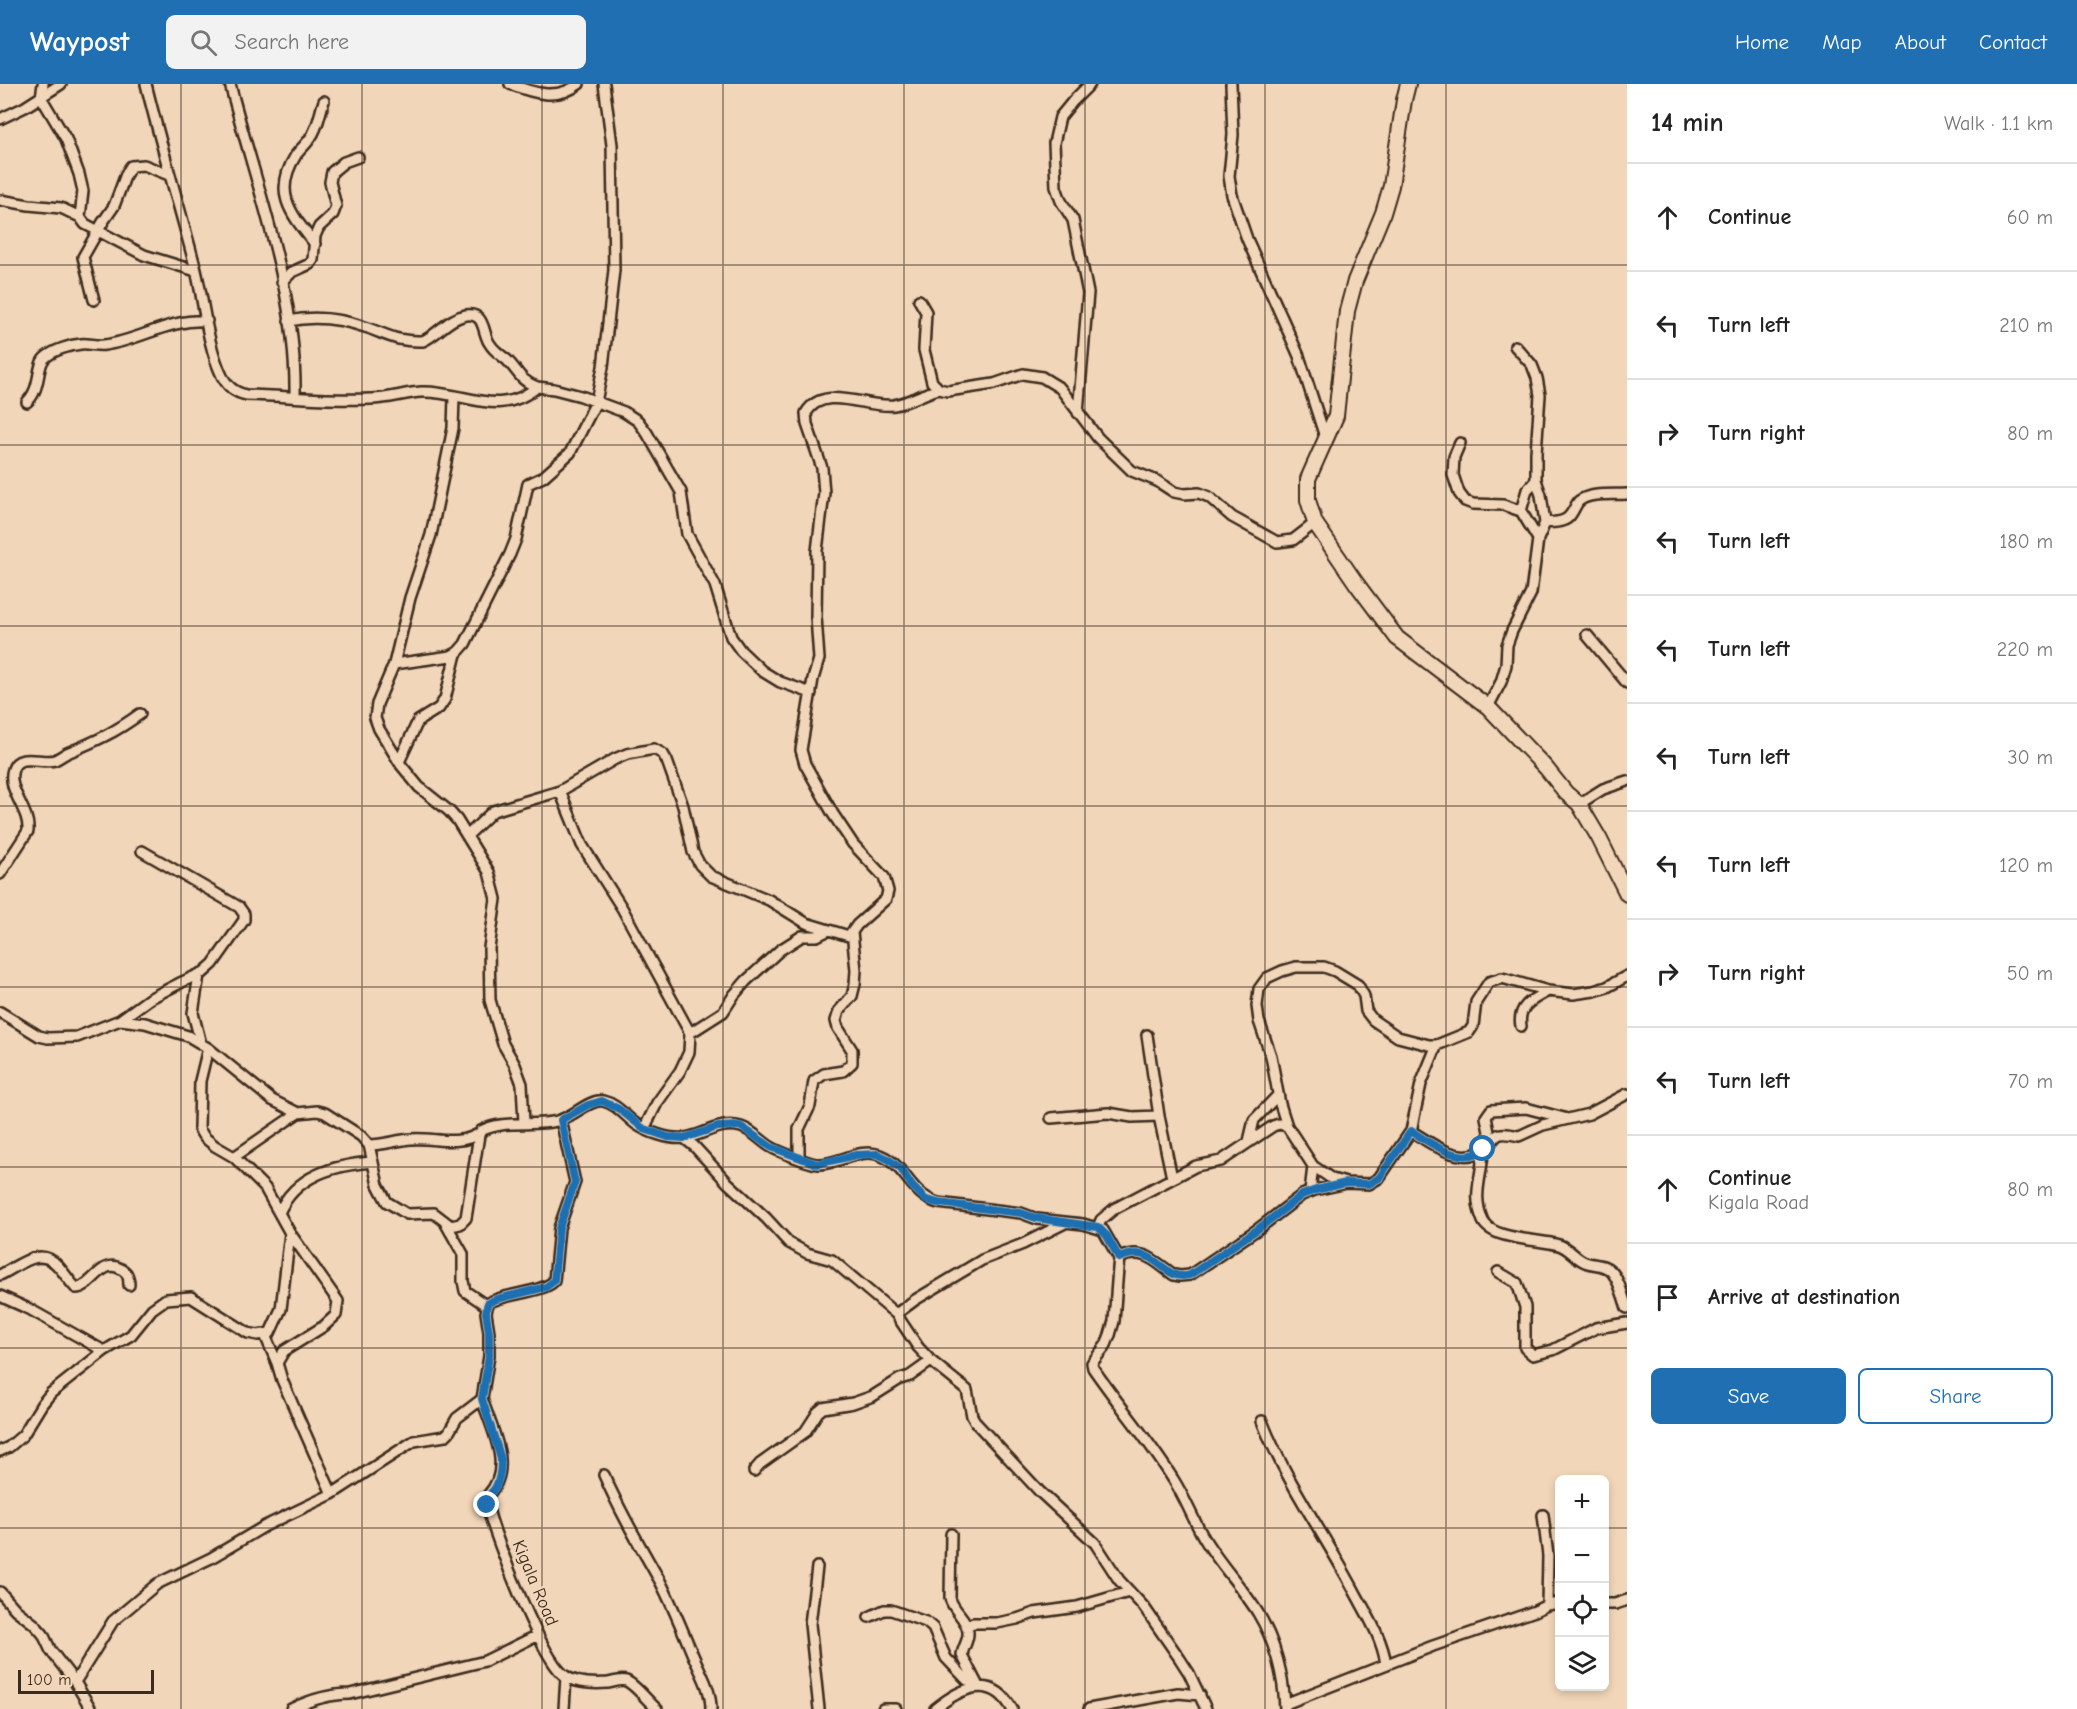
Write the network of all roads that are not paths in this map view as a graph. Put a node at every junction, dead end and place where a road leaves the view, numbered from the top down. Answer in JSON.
{"nodes":[{"id":1,"x":43,"y":84,"type":"edge"},
{"id":2,"x":61,"y":84,"type":"edge"},
{"id":3,"x":146,"y":84,"type":"edge"},
{"id":4,"x":230,"y":84,"type":"edge"},
{"id":5,"x":510,"y":84,"type":"edge"},
{"id":6,"x":579,"y":84,"type":"edge"},
{"id":7,"x":604,"y":84,"type":"edge"},
{"id":8,"x":1090,"y":84,"type":"edge"},
{"id":9,"x":1408,"y":84,"type":"edge"},
{"id":10,"x":1228,"y":86,"type":"edge"},
{"id":11,"x":40,"y":97,"type":"junction"},
{"id":12,"x":324,"y":101,"type":"dead end"},
{"id":13,"x":0,"y":119,"type":"edge"},
{"id":14,"x":358,"y":157,"type":"dead end"},
{"id":15,"x":169,"y":175,"type":"junction"},
{"id":16,"x":0,"y":200,"type":"edge"},
{"id":17,"x":80,"y":217,"type":"junction"},
{"id":18,"x":97,"y":231,"type":"junction"},
{"id":19,"x":315,"y":244,"type":"junction"},
{"id":20,"x":196,"y":271,"type":"junction"},
{"id":21,"x":282,"y":282,"type":"junction"},
{"id":22,"x":94,"y":300,"type":"dead end"},
{"id":23,"x":920,"y":300,"type":"dead end"},
{"id":24,"x":207,"y":321,"type":"junction"},
{"id":25,"x":289,"y":321,"type":"junction"},
{"id":26,"x":1515,"y":346,"type":"dead end"},
{"id":27,"x":537,"y":387,"type":"junction"},
{"id":28,"x":939,"y":389,"type":"junction"},
{"id":29,"x":295,"y":397,"type":"junction"},
{"id":30,"x":454,"y":397,"type":"junction"},
{"id":31,"x":27,"y":402,"type":"dead end"},
{"id":32,"x":596,"y":402,"type":"junction"},
{"id":33,"x":1078,"y":413,"type":"junction"},
{"id":34,"x":1326,"y":440,"type":"junction"},
{"id":35,"x":1460,"y":443,"type":"dead end"},
{"id":36,"x":1536,"y":480,"type":"junction"},
{"id":37,"x":1627,"y":494,"type":"edge"},
{"id":38,"x":1521,"y":510,"type":"junction"},
{"id":39,"x":1316,"y":523,"type":"junction"},
{"id":40,"x":1545,"y":523,"type":"junction"},
{"id":41,"x":1538,"y":538,"type":"junction"},
{"id":42,"x":1587,"y":635,"type":"dead end"},
{"id":43,"x":456,"y":654,"type":"junction"},
{"id":44,"x":394,"y":664,"type":"junction"},
{"id":45,"x":1627,"y":683,"type":"edge"},
{"id":46,"x":811,"y":693,"type":"junction"},
{"id":47,"x":1488,"y":707,"type":"junction"},
{"id":48,"x":141,"y":714,"type":"dead end"},
{"id":49,"x":399,"y":762,"type":"junction"},
{"id":50,"x":1627,"y":781,"type":"edge"},
{"id":51,"x":560,"y":791,"type":"junction"},
{"id":52,"x":1579,"y":804,"type":"junction"},
{"id":53,"x":468,"y":835,"type":"junction"},
{"id":54,"x":142,"y":851,"type":"dead end"},
{"id":55,"x":0,"y":874,"type":"edge"},
{"id":56,"x":1627,"y":894,"type":"edge"},
{"id":57,"x":829,"y":930,"type":"junction"},
{"id":58,"x":852,"y":937,"type":"junction"},
{"id":59,"x":199,"y":975,"type":"junction"},
{"id":60,"x":1627,"y":976,"type":"edge"},
{"id":61,"x":1548,"y":991,"type":"junction"},
{"id":62,"x":0,"y":1012,"type":"edge"},
{"id":63,"x":120,"y":1020,"type":"junction"},
{"id":64,"x":1521,"y":1026,"type":"dead end"},
{"id":65,"x":690,"y":1033,"type":"junction"},
{"id":66,"x":1147,"y":1035,"type":"dead end"},
{"id":67,"x":1437,"y":1045,"type":"junction"},
{"id":68,"x":204,"y":1046,"type":"junction"},
{"id":69,"x":1627,"y":1094,"type":"edge"},
{"id":70,"x":1278,"y":1095,"type":"junction"},
{"id":71,"x":298,"y":1113,"type":"junction"},
{"id":72,"x":1159,"y":1116,"type":"junction"},
{"id":73,"x":1050,"y":1118,"type":"dead end"},
{"id":74,"x":1567,"y":1119,"type":"junction"},
{"id":75,"x":561,"y":1120,"type":"junction"},
{"id":76,"x":524,"y":1123,"type":"junction"},
{"id":77,"x":1287,"y":1126,"type":"junction"},
{"id":78,"x":644,"y":1129,"type":"junction"},
{"id":79,"x":1411,"y":1131,"type":"junction"},
{"id":80,"x":480,"y":1133,"type":"junction"},
{"id":81,"x":684,"y":1138,"type":"junction"},
{"id":82,"x":1249,"y":1141,"type":"junction"},
{"id":83,"x":369,"y":1145,"type":"junction"},
{"id":84,"x":1487,"y":1145,"type":"junction"},
{"id":85,"x":234,"y":1156,"type":"junction"},
{"id":86,"x":799,"y":1157,"type":"junction"},
{"id":87,"x":373,"y":1162,"type":"junction"},
{"id":88,"x":1313,"y":1166,"type":"junction"},
{"id":89,"x":1172,"y":1178,"type":"junction"},
{"id":90,"x":1346,"y":1183,"type":"junction"},
{"id":91,"x":1311,"y":1192,"type":"junction"},
{"id":92,"x":279,"y":1213,"type":"junction"},
{"id":93,"x":1065,"y":1223,"type":"junction"},
{"id":94,"x":446,"y":1224,"type":"junction"},
{"id":95,"x":1098,"y":1227,"type":"junction"},
{"id":96,"x":290,"y":1233,"type":"junction"},
{"id":97,"x":1119,"y":1258,"type":"junction"},
{"id":98,"x":1498,"y":1272,"type":"dead end"},
{"id":99,"x":0,"y":1275,"type":"edge"},
{"id":100,"x":129,"y":1285,"type":"dead end"},
{"id":101,"x":0,"y":1296,"type":"edge"},
{"id":102,"x":487,"y":1306,"type":"junction"},
{"id":103,"x":1627,"y":1308,"type":"edge"},
{"id":104,"x":896,"y":1314,"type":"junction"},
{"id":105,"x":1627,"y":1323,"type":"edge"},
{"id":106,"x":265,"y":1335,"type":"junction"},
{"id":107,"x":104,"y":1351,"type":"junction"},
{"id":108,"x":931,"y":1361,"type":"junction"},
{"id":109,"x":277,"y":1363,"type":"junction"},
{"id":110,"x":482,"y":1399,"type":"junction"},
{"id":111,"x":1262,"y":1422,"type":"dead end"},
{"id":112,"x":0,"y":1451,"type":"edge"},
{"id":113,"x":754,"y":1471,"type":"dead end"},
{"id":114,"x":604,"y":1475,"type":"dead end"},
{"id":115,"x":332,"y":1494,"type":"junction"},
{"id":116,"x":1543,"y":1515,"type":"dead end"},
{"id":117,"x":951,"y":1534,"type":"dead end"},
{"id":118,"x":817,"y":1567,"type":"dead end"},
{"id":119,"x":0,"y":1592,"type":"edge"},
{"id":120,"x":1129,"y":1592,"type":"junction"},
{"id":121,"x":1627,"y":1600,"type":"edge"},
{"id":122,"x":1555,"y":1604,"type":"edge"},
{"id":123,"x":1609,"y":1604,"type":"edge"},
{"id":124,"x":1547,"y":1605,"type":"junction"},
{"id":125,"x":869,"y":1617,"type":"dead end"},
{"id":126,"x":967,"y":1626,"type":"junction"},
{"id":127,"x":538,"y":1635,"type":"junction"},
{"id":128,"x":1386,"y":1664,"type":"junction"},
{"id":129,"x":566,"y":1677,"type":"junction"},
{"id":130,"x":75,"y":1682,"type":"junction"},
{"id":131,"x":977,"y":1684,"type":"junction"},
{"id":132,"x":1200,"y":1695,"type":"junction"},
{"id":133,"x":1285,"y":1706,"type":"edge"},
{"id":134,"x":91,"y":1709,"type":"edge"},
{"id":135,"x":291,"y":1709,"type":"edge"},
{"id":136,"x":564,"y":1709,"type":"edge"},
{"id":137,"x":657,"y":1709,"type":"edge"},
{"id":138,"x":711,"y":1709,"type":"edge"},
{"id":139,"x":819,"y":1709,"type":"edge"},
{"id":140,"x":883,"y":1709,"type":"edge"},
{"id":141,"x":896,"y":1709,"type":"edge"},
{"id":142,"x":935,"y":1709,"type":"edge"},
{"id":143,"x":1012,"y":1709,"type":"edge"},
{"id":144,"x":1089,"y":1709,"type":"edge"},
{"id":145,"x":1206,"y":1709,"type":"edge"}],
"edges":[{"from":1,"to":11,"type":"street"},
{"from":2,"to":11,"type":"street"},
{"from":3,"to":15,"type":"street"},
{"from":4,"to":21,"type":"street"},
{"from":5,"to":6,"type":"street"},
{"from":7,"to":32,"type":"street"},
{"from":8,"to":33,"type":"street"},
{"from":9,"to":34,"type":"street"},
{"from":10,"to":34,"type":"street"},
{"from":11,"to":13,"type":"street"},
{"from":11,"to":17,"type":"street"},
{"from":12,"to":19,"type":"street"},
{"from":14,"to":19,"type":"street"},
{"from":15,"to":18,"type":"street"},
{"from":15,"to":20,"type":"street"},
{"from":16,"to":17,"type":"street"},
{"from":17,"to":18,"type":"street"},
{"from":18,"to":20,"type":"street"},
{"from":18,"to":22,"type":"street"},
{"from":19,"to":21,"type":"street"},
{"from":20,"to":24,"type":"street"},
{"from":21,"to":25,"type":"street"},
{"from":23,"to":28,"type":"street"},
{"from":24,"to":29,"type":"street"},
{"from":24,"to":31,"type":"street"},
{"from":25,"to":27,"type":"street"},
{"from":25,"to":29,"type":"street"},
{"from":26,"to":36,"type":"street"},
{"from":27,"to":30,"type":"street"},
{"from":27,"to":32,"type":"street"},
{"from":28,"to":33,"type":"street"},
{"from":28,"to":46,"type":"street"},
{"from":29,"to":30,"type":"street"},
{"from":30,"to":44,"type":"street"},
{"from":32,"to":43,"type":"street"},
{"from":32,"to":46,"type":"street"},
{"from":33,"to":39,"type":"street"},
{"from":34,"to":39,"type":"street"},
{"from":35,"to":38,"type":"street"},
{"from":36,"to":38,"type":"street"},
{"from":36,"to":40,"type":"street"},
{"from":37,"to":40,"type":"street"},
{"from":38,"to":41,"type":"street"},
{"from":39,"to":47,"type":"street"},
{"from":40,"to":41,"type":"street"},
{"from":41,"to":47,"type":"street"},
{"from":42,"to":45,"type":"street"},
{"from":43,"to":44,"type":"street"},
{"from":43,"to":49,"type":"street"},
{"from":44,"to":49,"type":"street"},
{"from":46,"to":58,"type":"street"},
{"from":47,"to":52,"type":"street"},
{"from":48,"to":55,"type":"street"},
{"from":49,"to":53,"type":"street"},
{"from":50,"to":52,"type":"street"},
{"from":51,"to":53,"type":"street"},
{"from":51,"to":57,"type":"street"},
{"from":51,"to":65,"type":"street"},
{"from":52,"to":56,"type":"street"},
{"from":53,"to":76,"type":"street"},
{"from":54,"to":59,"type":"street"},
{"from":57,"to":58,"type":"street"},
{"from":57,"to":65,"type":"street"},
{"from":58,"to":86,"type":"street"},
{"from":59,"to":63,"type":"street"},
{"from":59,"to":68,"type":"street"},
{"from":60,"to":61,"type":"street"},
{"from":61,"to":64,"type":"street"},
{"from":61,"to":67,"type":"street"},
{"from":62,"to":63,"type":"street"},
{"from":63,"to":68,"type":"street"},
{"from":65,"to":78,"type":"street"},
{"from":66,"to":72,"type":"street"},
{"from":67,"to":70,"type":"street"},
{"from":67,"to":79,"type":"street"},
{"from":68,"to":71,"type":"street"},
{"from":68,"to":85,"type":"street"},
{"from":69,"to":74,"type":"street"},
{"from":70,"to":77,"type":"street"},
{"from":70,"to":82,"type":"street"},
{"from":71,"to":83,"type":"street"},
{"from":71,"to":85,"type":"street"},
{"from":72,"to":73,"type":"street"},
{"from":72,"to":89,"type":"street"},
{"from":74,"to":84,"type":"street"},
{"from":74,"to":84,"type":"street"},
{"from":75,"to":76,"type":"street"},
{"from":75,"to":78,"type":"street"},
{"from":75,"to":102,"type":"street"},
{"from":76,"to":80,"type":"street"},
{"from":77,"to":82,"type":"street"},
{"from":77,"to":88,"type":"street"},
{"from":78,"to":81,"type":"street"},
{"from":79,"to":84,"type":"street"},
{"from":79,"to":90,"type":"street"},
{"from":80,"to":83,"type":"street"},
{"from":80,"to":94,"type":"street"},
{"from":81,"to":86,"type":"street"},
{"from":81,"to":104,"type":"street"},
{"from":82,"to":89,"type":"street"},
{"from":83,"to":87,"type":"street"},
{"from":84,"to":103,"type":"street"},
{"from":85,"to":92,"type":"street"},
{"from":86,"to":93,"type":"street"},
{"from":87,"to":92,"type":"street"},
{"from":87,"to":94,"type":"street"},
{"from":88,"to":90,"type":"street"},
{"from":88,"to":91,"type":"street"},
{"from":89,"to":95,"type":"street"},
{"from":90,"to":91,"type":"street"},
{"from":91,"to":97,"type":"street"},
{"from":92,"to":96,"type":"street"},
{"from":93,"to":95,"type":"street"},
{"from":93,"to":104,"type":"street"},
{"from":94,"to":102,"type":"street"},
{"from":95,"to":97,"type":"street"},
{"from":96,"to":106,"type":"street"},
{"from":96,"to":109,"type":"street"},
{"from":97,"to":133,"type":"street"},
{"from":98,"to":105,"type":"street"},
{"from":99,"to":100,"type":"street"},
{"from":101,"to":107,"type":"street"},
{"from":102,"to":110,"type":"street"},
{"from":104,"to":108,"type":"street"},
{"from":106,"to":107,"type":"street"},
{"from":106,"to":109,"type":"street"},
{"from":107,"to":112,"type":"street"},
{"from":108,"to":113,"type":"street"},
{"from":108,"to":120,"type":"street"},
{"from":109,"to":115,"type":"street"},
{"from":110,"to":115,"type":"street"},
{"from":110,"to":127,"type":"street","name":"Kigala Road"},
{"from":111,"to":128,"type":"street"},
{"from":114,"to":138,"type":"street"},
{"from":115,"to":130,"type":"street"},
{"from":116,"to":124,"type":"street"},
{"from":117,"to":126,"type":"street"},
{"from":118,"to":139,"type":"street"},
{"from":119,"to":130,"type":"street"},
{"from":120,"to":126,"type":"street"},
{"from":120,"to":132,"type":"street"},
{"from":121,"to":123,"type":"street"},
{"from":122,"to":124,"type":"street"},
{"from":124,"to":128,"type":"street"},
{"from":125,"to":131,"type":"street"},
{"from":126,"to":131,"type":"street"},
{"from":127,"to":129,"type":"street","name":"Kigala Road"},
{"from":127,"to":135,"type":"street"},
{"from":128,"to":133,"type":"street"},
{"from":129,"to":136,"type":"street"},
{"from":129,"to":137,"type":"street"},
{"from":130,"to":134,"type":"street"},
{"from":131,"to":142,"type":"street"},
{"from":131,"to":143,"type":"street"},
{"from":132,"to":144,"type":"street"},
{"from":132,"to":145,"type":"street"},
{"from":140,"to":141,"type":"street"}]}
